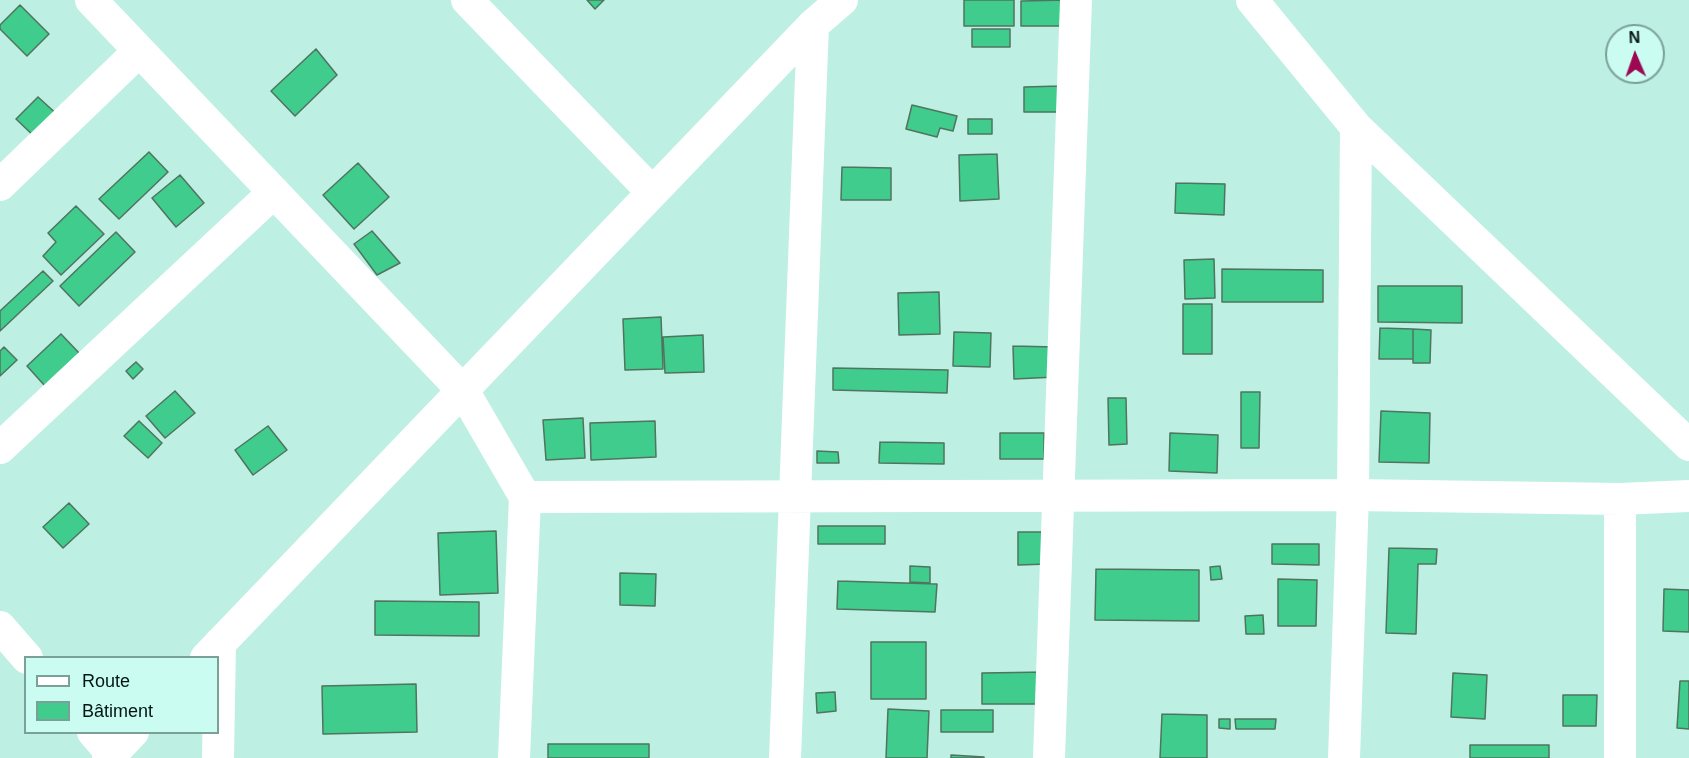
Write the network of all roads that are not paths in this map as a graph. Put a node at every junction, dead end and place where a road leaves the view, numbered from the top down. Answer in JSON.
{"nodes":[{"id":1,"x":91,"y":0,"type":"edge"},
{"id":2,"x":467,"y":0,"type":"edge"},
{"id":3,"x":842,"y":0,"type":"edge"},
{"id":4,"x":1076,"y":0,"type":"edge"},
{"id":5,"x":1252,"y":0,"type":"edge"},
{"id":6,"x":813,"y":25,"type":"junction"},
{"id":7,"x":139,"y":51,"type":"junction"},
{"id":8,"x":1356,"y":127,"type":"junction"},
{"id":9,"x":0,"y":185,"type":"edge"},
{"id":10,"x":274,"y":192,"type":"junction"},
{"id":11,"x":652,"y":192,"type":"junction"},
{"id":12,"x":464,"y":392,"type":"junction"},
{"id":13,"x":1689,"y":445,"type":"edge"},
{"id":14,"x":0,"y":448,"type":"edge"},
{"id":15,"x":1353,"y":495,"type":"junction"},
{"id":16,"x":1059,"y":496,"type":"junction"},
{"id":17,"x":1689,"y":496,"type":"edge"},
{"id":18,"x":525,"y":497,"type":"junction"},
{"id":19,"x":795,"y":497,"type":"junction"},
{"id":20,"x":1620,"y":499,"type":"junction"},
{"id":21,"x":0,"y":627,"type":"edge"},
{"id":22,"x":213,"y":650,"type":"edge"},
{"id":23,"x":26,"y":656,"type":"edge"},
{"id":24,"x":217,"y":734,"type":"edge"},
{"id":25,"x":218,"y":758,"type":"edge"},
{"id":26,"x":513,"y":758,"type":"edge"},
{"id":27,"x":785,"y":758,"type":"edge"},
{"id":28,"x":1049,"y":758,"type":"edge"},
{"id":29,"x":1344,"y":758,"type":"edge"},
{"id":30,"x":1620,"y":758,"type":"edge"}],
"edges":[{"from":1,"to":7,"type":"street"},
{"from":2,"to":11,"type":"street"},
{"from":3,"to":6,"type":"street"},
{"from":4,"to":16,"type":"street"},
{"from":5,"to":8,"type":"street"},
{"from":6,"to":11,"type":"street"},
{"from":6,"to":19,"type":"street"},
{"from":7,"to":9,"type":"street"},
{"from":7,"to":10,"type":"street"},
{"from":8,"to":13,"type":"street"},
{"from":8,"to":15,"type":"street"},
{"from":10,"to":12,"type":"street"},
{"from":10,"to":14,"type":"street"},
{"from":11,"to":12,"type":"street"},
{"from":12,"to":18,"type":"street"},
{"from":12,"to":22,"type":"street"},
{"from":15,"to":16,"type":"street"},
{"from":15,"to":20,"type":"street"},
{"from":15,"to":29,"type":"street"},
{"from":16,"to":19,"type":"street"},
{"from":16,"to":28,"type":"street"},
{"from":17,"to":20,"type":"street"},
{"from":18,"to":19,"type":"street"},
{"from":18,"to":26,"type":"street"},
{"from":19,"to":27,"type":"street"},
{"from":20,"to":30,"type":"street"},
{"from":21,"to":23,"type":"street"},
{"from":24,"to":25,"type":"street"}]}
